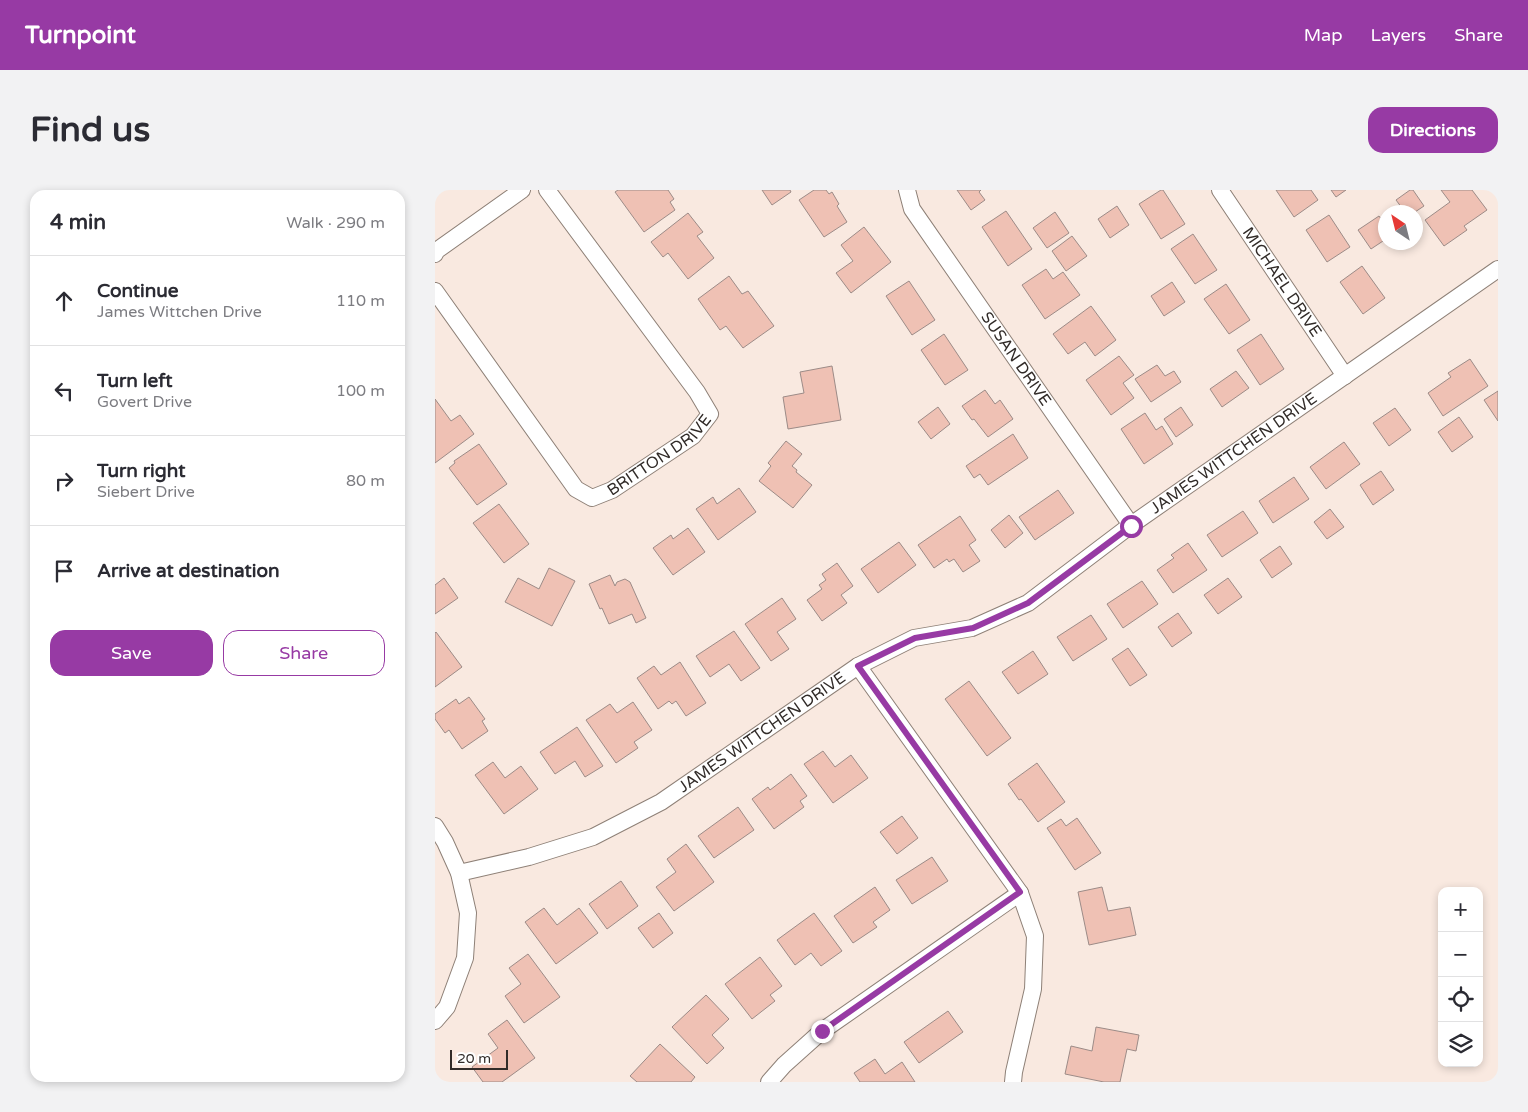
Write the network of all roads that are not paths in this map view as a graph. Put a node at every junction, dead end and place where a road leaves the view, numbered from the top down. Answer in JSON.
{"nodes":[{"id":1,"x":523,"y":190,"type":"edge"},
{"id":2,"x":547,"y":190,"type":"edge"},
{"id":3,"x":907,"y":190,"type":"edge"},
{"id":4,"x":1220,"y":190,"type":"edge"},
{"id":5,"x":435,"y":254,"type":"edge"},
{"id":6,"x":1498,"y":269,"type":"edge"},
{"id":7,"x":435,"y":291,"type":"edge"},
{"id":8,"x":1345,"y":376,"type":"junction"},
{"id":9,"x":1131,"y":526,"type":"junction"},
{"id":10,"x":858,"y":666,"type":"junction"},
{"id":11,"x":435,"y":826,"type":"edge"},
{"id":12,"x":459,"y":873,"type":"junction"},
{"id":13,"x":1020,"y":892,"type":"junction"},
{"id":14,"x":435,"y":1021,"type":"edge"},
{"id":15,"x":769,"y":1082,"type":"edge"},
{"id":16,"x":1013,"y":1082,"type":"edge"}],
"edges":[{"from":1,"to":5,"type":"street"},
{"from":2,"to":7,"type":"street","name":"BRITTON DRIVE"},
{"from":3,"to":9,"type":"street","name":"SUSAN DRIVE"},
{"from":4,"to":8,"type":"street","name":"MICHAEL DRIVE"},
{"from":6,"to":8,"type":"street","name":"JAMES WITTCHEN DRIVE"},
{"from":8,"to":9,"type":"street","name":"JAMES WITTCHEN DRIVE"},
{"from":9,"to":10,"type":"street","name":"JAMES WITTCHEN DRIVE"},
{"from":10,"to":12,"type":"street","name":"JAMES WITTCHEN DRIVE"},
{"from":10,"to":13,"type":"street"},
{"from":11,"to":12,"type":"street"},
{"from":12,"to":14,"type":"street"},
{"from":13,"to":15,"type":"street"},
{"from":13,"to":16,"type":"street"}]}
